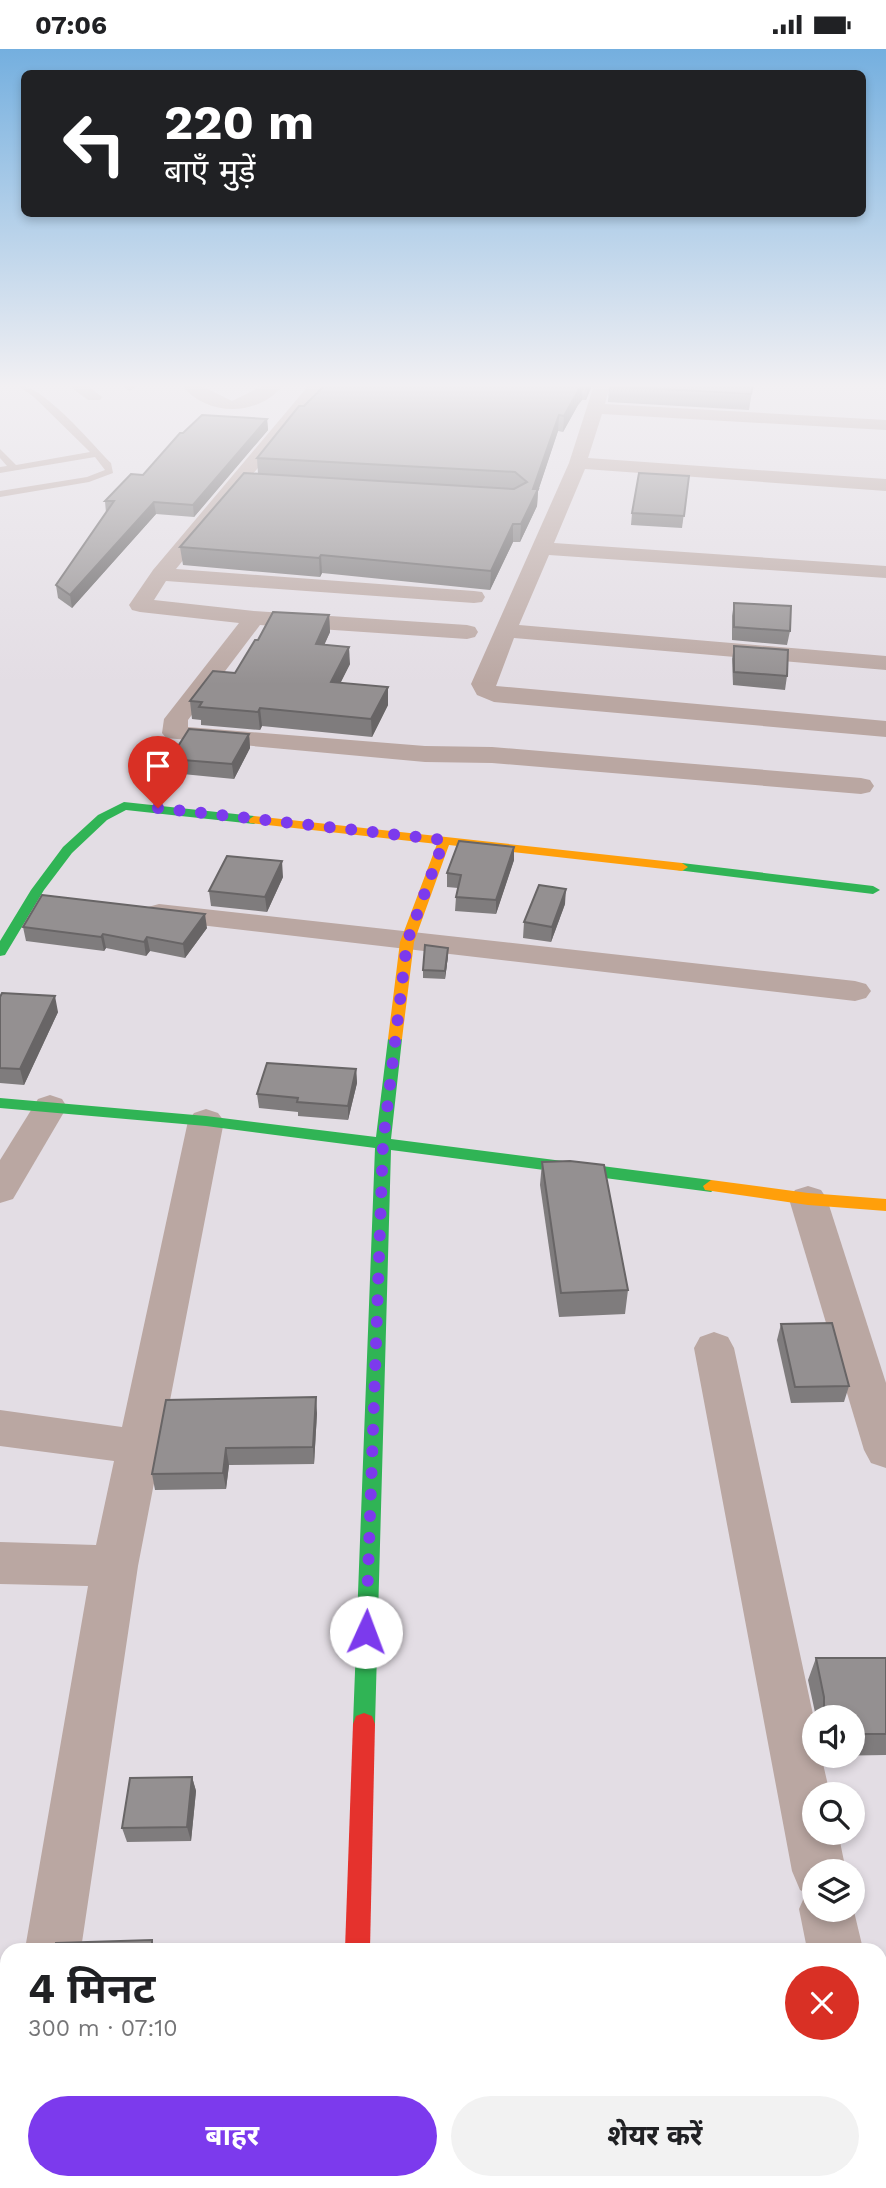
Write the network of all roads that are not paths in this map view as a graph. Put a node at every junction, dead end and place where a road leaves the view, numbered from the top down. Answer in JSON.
{"nodes":[{"id":1,"x":49,"y":485,"type":"edge"},
{"id":2,"x":237,"y":485,"type":"edge"},
{"id":3,"x":569,"y":485,"type":"edge"},
{"id":4,"x":0,"y":494,"type":"edge"},
{"id":5,"x":542,"y":548,"type":"junction"},
{"id":6,"x":886,"y":572,"type":"edge"},
{"id":7,"x":160,"y":574,"type":"junction"},
{"id":8,"x":474,"y":597,"type":"dead end"},
{"id":9,"x":254,"y":618,"type":"junction"},
{"id":10,"x":507,"y":631,"type":"junction"},
{"id":11,"x":467,"y":632,"type":"dead end"},
{"id":12,"x":886,"y":663,"type":"edge"},
{"id":13,"x":886,"y":729,"type":"edge"},
{"id":14,"x":861,"y":786,"type":"dead end"},
{"id":15,"x":444,"y":840,"type":"junction"},
{"id":16,"x":873,"y":890,"type":"dead end"},
{"id":17,"x":131,"y":909,"type":"edge"},
{"id":18,"x":407,"y":942,"type":"junction"},
{"id":19,"x":0,"y":953,"type":"edge"},
{"id":20,"x":855,"y":991,"type":"dead end"},
{"id":21,"x":0,"y":1103,"type":"edge"},
{"id":22,"x":50,"y":1107,"type":"junction"},
{"id":23,"x":206,"y":1121,"type":"junction"},
{"id":24,"x":383,"y":1143,"type":"junction"},
{"id":25,"x":0,"y":1190,"type":"edge"},
{"id":26,"x":808,"y":1199,"type":"junction"},
{"id":27,"x":886,"y":1205,"type":"edge"},
{"id":28,"x":714,"y":1348,"type":"dead end"},
{"id":29,"x":0,"y":1428,"type":"edge"},
{"id":30,"x":140,"y":1447,"type":"junction"},
{"id":31,"x":886,"y":1450,"type":"edge"},
{"id":32,"x":0,"y":1563,"type":"edge"},
{"id":33,"x":116,"y":1566,"type":"junction"},
{"id":34,"x":818,"y":1859,"type":"edge"},
{"id":35,"x":830,"y":1922,"type":"edge"},
{"id":36,"x":54,"y":1943,"type":"edge"},
{"id":37,"x":356,"y":1943,"type":"edge"},
{"id":38,"x":834,"y":1943,"type":"edge"}],
"edges":[{"from":1,"to":4,"type":"lane"},
{"from":2,"to":7,"type":"street"},
{"from":3,"to":5,"type":"street"},
{"from":5,"to":6,"type":"street"},
{"from":5,"to":10,"type":"street"},
{"from":7,"to":8,"type":"street"},
{"from":7,"to":9,"type":"street"},
{"from":9,"to":11,"type":"street"},
{"from":9,"to":14,"type":"street"},
{"from":10,"to":12,"type":"street"},
{"from":10,"to":13,"type":"street"},
{"from":15,"to":16,"type":"street"},
{"from":15,"to":18,"type":"street"},
{"from":15,"to":19,"type":"street"},
{"from":17,"to":18,"type":"street"},
{"from":18,"to":20,"type":"street"},
{"from":18,"to":24,"type":"street"},
{"from":21,"to":22,"type":"street"},
{"from":22,"to":23,"type":"street"},
{"from":22,"to":25,"type":"street"},
{"from":23,"to":24,"type":"street"},
{"from":23,"to":30,"type":"street"},
{"from":24,"to":26,"type":"street"},
{"from":24,"to":37,"type":"street"},
{"from":26,"to":27,"type":"street"},
{"from":26,"to":31,"type":"street"},
{"from":28,"to":34,"type":"street"},
{"from":29,"to":30,"type":"street"},
{"from":30,"to":33,"type":"street"},
{"from":32,"to":33,"type":"street"},
{"from":33,"to":36,"type":"street"},
{"from":35,"to":38,"type":"street"}]}
